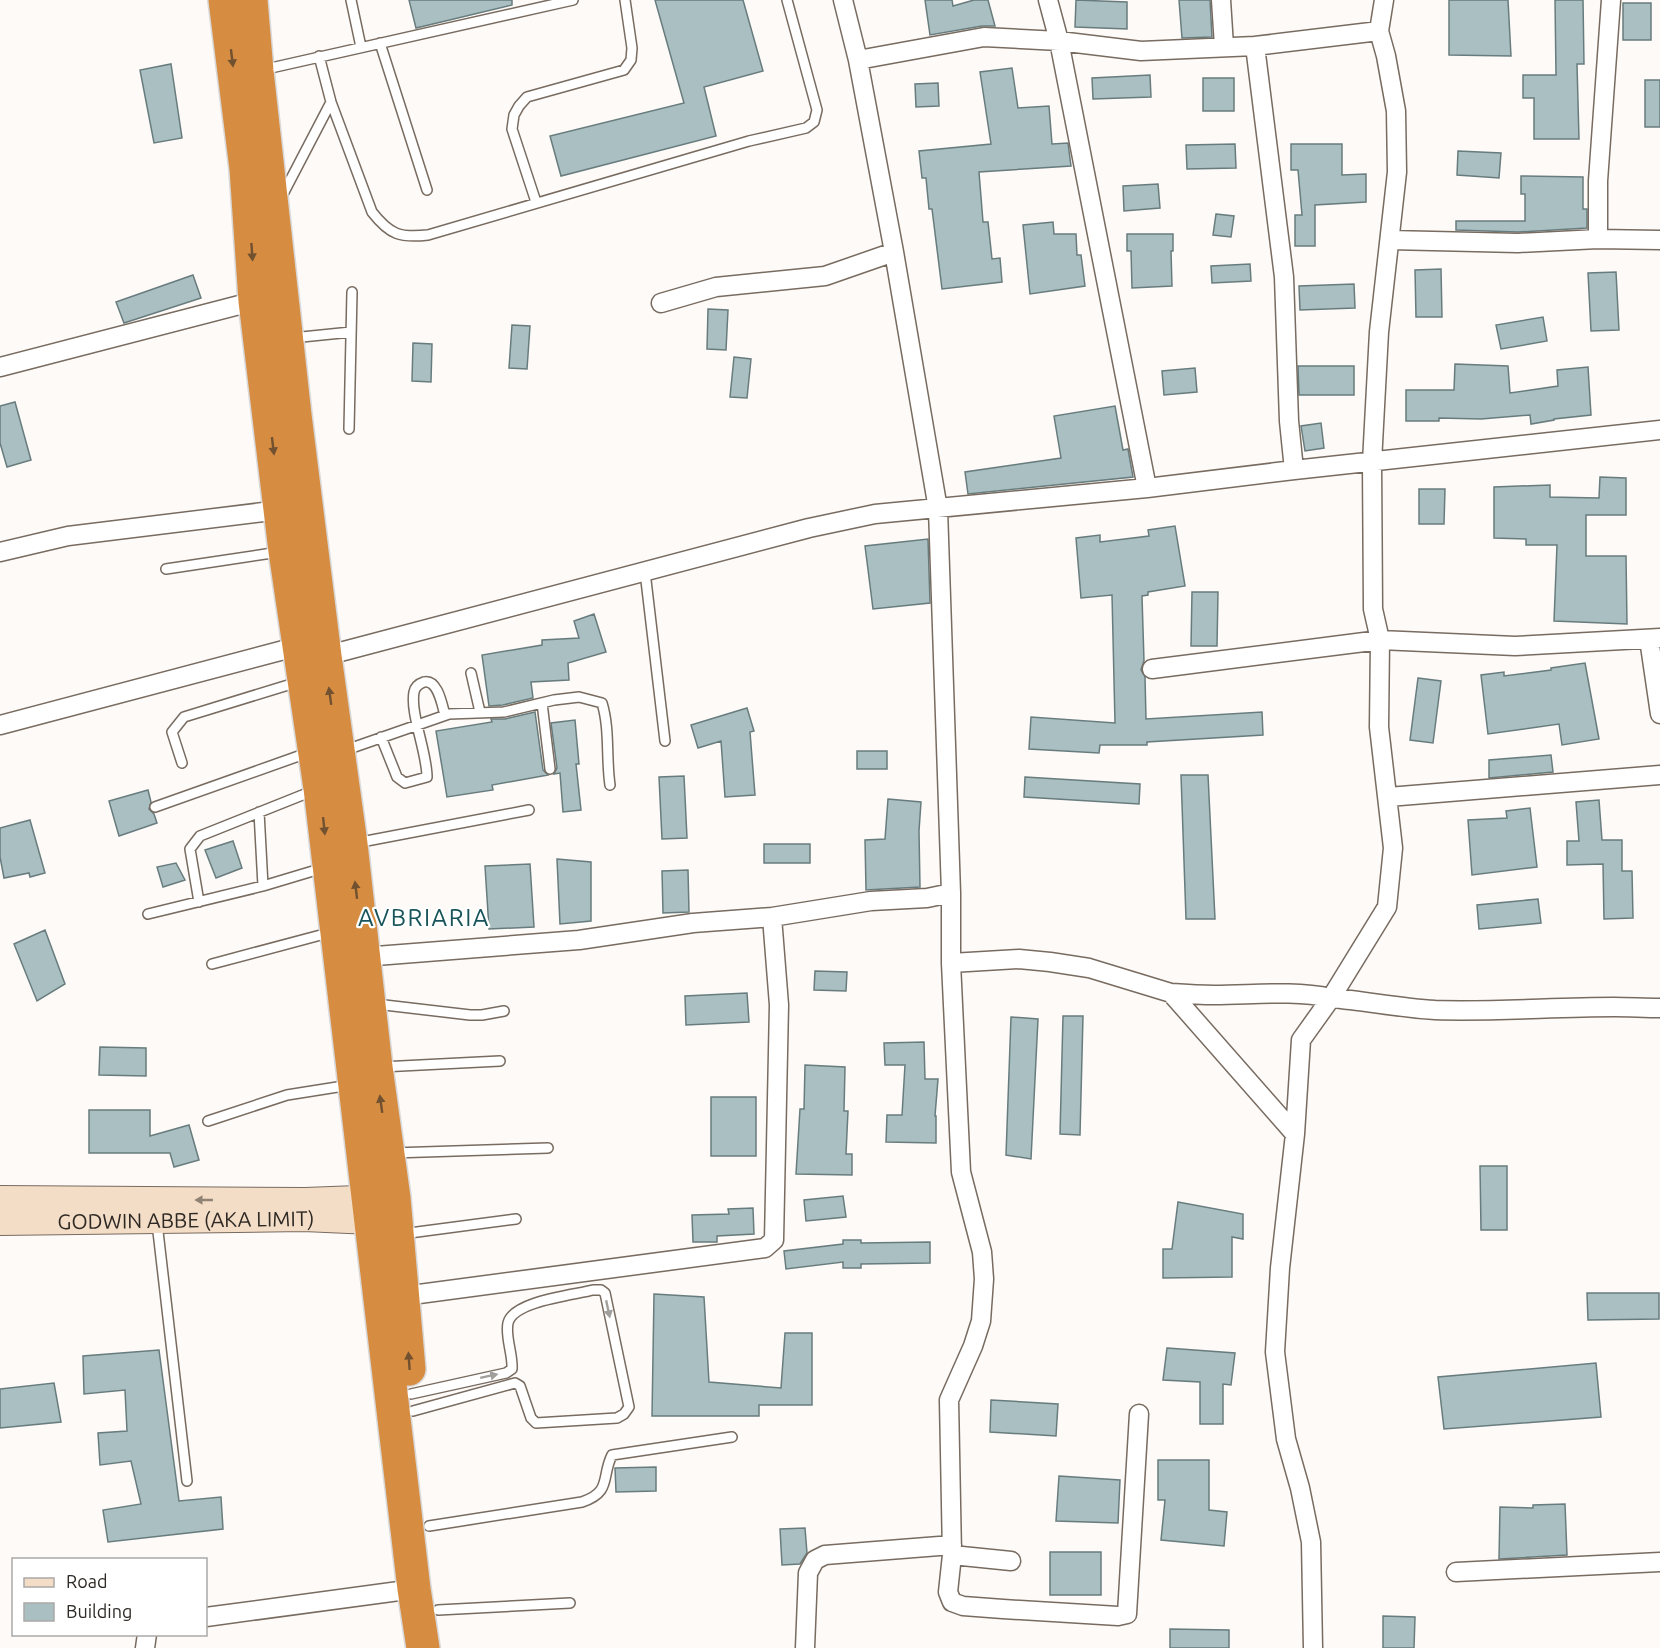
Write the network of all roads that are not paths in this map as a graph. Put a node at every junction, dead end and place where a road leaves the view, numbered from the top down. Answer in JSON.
{"nodes":[{"id":1,"x":225,"y":0,"type":"edge"},
{"id":2,"x":252,"y":0,"type":"edge"},
{"id":3,"x":351,"y":0,"type":"edge"},
{"id":4,"x":573,"y":0,"type":"edge"},
{"id":5,"x":625,"y":0,"type":"edge"},
{"id":6,"x":787,"y":0,"type":"edge"},
{"id":7,"x":843,"y":0,"type":"edge"},
{"id":8,"x":1048,"y":0,"type":"edge"},
{"id":9,"x":1221,"y":0,"type":"edge"},
{"id":10,"x":1384,"y":0,"type":"edge"},
{"id":11,"x":1611,"y":0,"type":"edge"},
{"id":12,"x":1379,"y":31,"type":"junction"},
{"id":13,"x":1059,"y":41,"type":"junction"},
{"id":14,"x":380,"y":43,"type":"junction"},
{"id":15,"x":1224,"y":46,"type":"junction"},
{"id":16,"x":1255,"y":46,"type":"junction"},
{"id":17,"x":361,"y":47,"type":"junction"},
{"id":18,"x":319,"y":56,"type":"junction"},
{"id":19,"x":858,"y":60,"type":"junction"},
{"id":20,"x":257,"y":71,"type":"junction"},
{"id":21,"x":331,"y":102,"type":"junction"},
{"id":22,"x":427,"y":190,"type":"dead end"},
{"id":23,"x":536,"y":202,"type":"junction"},
{"id":24,"x":273,"y":213,"type":"junction"},
{"id":25,"x":1598,"y":239,"type":"junction"},
{"id":26,"x":1390,"y":240,"type":"junction"},
{"id":27,"x":1660,"y":240,"type":"edge"},
{"id":28,"x":894,"y":252,"type":"junction"},
{"id":29,"x":352,"y":292,"type":"dead end"},
{"id":30,"x":255,"y":301,"type":"junction"},
{"id":31,"x":661,"y":303,"type":"dead end"},
{"id":32,"x":351,"y":332,"type":"junction"},
{"id":33,"x":286,"y":338,"type":"junction"},
{"id":34,"x":0,"y":367,"type":"edge"},
{"id":35,"x":349,"y":429,"type":"dead end"},
{"id":36,"x":1660,"y":430,"type":"edge"},
{"id":37,"x":1372,"y":462,"type":"junction"},
{"id":38,"x":1294,"y":470,"type":"junction"},
{"id":39,"x":1147,"y":488,"type":"junction"},
{"id":40,"x":938,"y":509,"type":"junction"},
{"id":41,"x":280,"y":510,"type":"junction"},
{"id":42,"x":285,"y":551,"type":"junction"},
{"id":43,"x":0,"y":552,"type":"edge"},
{"id":44,"x":165,"y":569,"type":"dead end"},
{"id":45,"x":645,"y":572,"type":"junction"},
{"id":46,"x":1654,"y":639,"type":"edge"},
{"id":47,"x":1380,"y":640,"type":"junction"},
{"id":48,"x":312,"y":651,"type":"junction"},
{"id":49,"x":1152,"y":669,"type":"dead end"},
{"id":50,"x":471,"y":673,"type":"dead end"},
{"id":51,"x":303,"y":681,"type":"junction"},
{"id":52,"x":542,"y":703,"type":"junction"},
{"id":53,"x":480,"y":712,"type":"junction"},
{"id":54,"x":1660,"y":714,"type":"edge"},
{"id":55,"x":445,"y":715,"type":"junction"},
{"id":56,"x":417,"y":723,"type":"junction"},
{"id":57,"x":0,"y":725,"type":"edge"},
{"id":58,"x":381,"y":737,"type":"junction"},
{"id":59,"x":664,"y":741,"type":"dead end"},
{"id":60,"x":325,"y":752,"type":"junction"},
{"id":61,"x":182,"y":763,"type":"dead end"},
{"id":62,"x":550,"y":769,"type":"dead end"},
{"id":63,"x":1660,"y":775,"type":"edge"},
{"id":64,"x":610,"y":785,"type":"dead end"},
{"id":65,"x":320,"y":788,"type":"junction"},
{"id":66,"x":1388,"y":797,"type":"junction"},
{"id":67,"x":155,"y":807,"type":"dead end"},
{"id":68,"x":530,"y":810,"type":"dead end"},
{"id":69,"x":259,"y":812,"type":"junction"},
{"id":70,"x":351,"y":844,"type":"junction"},
{"id":71,"x":328,"y":867,"type":"junction"},
{"id":72,"x":263,"y":886,"type":"junction"},
{"id":73,"x":951,"y":893,"type":"junction"},
{"id":74,"x":199,"y":902,"type":"junction"},
{"id":75,"x":148,"y":914,"type":"dead end"},
{"id":76,"x":772,"y":917,"type":"junction"},
{"id":77,"x":336,"y":930,"type":"junction"},
{"id":78,"x":363,"y":957,"type":"junction"},
{"id":79,"x":951,"y":963,"type":"junction"},
{"id":80,"x":212,"y":964,"type":"dead end"},
{"id":81,"x":1172,"y":993,"type":"junction"},
{"id":82,"x":1330,"y":998,"type":"junction"},
{"id":83,"x":368,"y":1003,"type":"junction"},
{"id":84,"x":1660,"y":1008,"type":"edge"},
{"id":85,"x":504,"y":1011,"type":"dead end"},
{"id":86,"x":500,"y":1061,"type":"dead end"},
{"id":87,"x":365,"y":1076,"type":"junction"},
{"id":88,"x":208,"y":1121,"type":"dead end"},
{"id":89,"x":1295,"y":1134,"type":"junction"},
{"id":90,"x":548,"y":1148,"type":"dead end"},
{"id":91,"x":387,"y":1153,"type":"junction"},
{"id":92,"x":0,"y":1199,"type":"edge"},
{"id":93,"x":385,"y":1214,"type":"junction"},
{"id":94,"x":156,"y":1220,"type":"junction"},
{"id":95,"x":516,"y":1220,"type":"dead end"},
{"id":96,"x":0,"y":1222,"type":"edge"},
{"id":97,"x":404,"y":1296,"type":"junction"},
{"id":98,"x":412,"y":1402,"type":"junction"},
{"id":99,"x":1139,"y":1414,"type":"dead end"},
{"id":100,"x":732,"y":1437,"type":"dead end"},
{"id":101,"x":188,"y":1481,"type":"dead end"},
{"id":102,"x":429,"y":1526,"type":"junction"},
{"id":103,"x":952,"y":1550,"type":"junction"},
{"id":104,"x":1011,"y":1561,"type":"dead end"},
{"id":105,"x":1660,"y":1563,"type":"edge"},
{"id":106,"x":1456,"y":1572,"type":"dead end"},
{"id":107,"x":414,"y":1589,"type":"junction"},
{"id":108,"x":570,"y":1603,"type":"dead end"},
{"id":109,"x":438,"y":1610,"type":"junction"},
{"id":110,"x":207,"y":1617,"type":"edge"},
{"id":111,"x":423,"y":1648,"type":"edge"},
{"id":112,"x":443,"y":1648,"type":"edge"},
{"id":113,"x":805,"y":1648,"type":"edge"},
{"id":114,"x":1313,"y":1648,"type":"edge"}],
"edges":[{"from":1,"to":30,"type":"highway","one_way":true},
{"from":2,"to":20,"type":"highway"},
{"from":3,"to":17,"type":"lane"},
{"from":4,"to":14,"type":"lane"},
{"from":5,"to":23,"type":"lane"},
{"from":6,"to":23,"type":"lane"},
{"from":7,"to":19,"type":"street"},
{"from":8,"to":13,"type":"street"},
{"from":9,"to":15,"type":"street"},
{"from":10,"to":12,"type":"street"},
{"from":11,"to":25,"type":"street"},
{"from":12,"to":16,"type":"street"},
{"from":12,"to":26,"type":"street"},
{"from":13,"to":15,"type":"street"},
{"from":13,"to":19,"type":"street"},
{"from":13,"to":39,"type":"street"},
{"from":14,"to":17,"type":"lane"},
{"from":14,"to":22,"type":"lane"},
{"from":15,"to":16,"type":"street"},
{"from":16,"to":38,"type":"street"},
{"from":17,"to":18,"type":"lane"},
{"from":18,"to":20,"type":"lane"},
{"from":18,"to":21,"type":"lane"},
{"from":19,"to":28,"type":"street"},
{"from":20,"to":24,"type":"highway"},
{"from":21,"to":23,"type":"lane"},
{"from":21,"to":24,"type":"lane"},
{"from":24,"to":33,"type":"highway"},
{"from":25,"to":26,"type":"street"},
{"from":25,"to":27,"type":"street"},
{"from":26,"to":37,"type":"street"},
{"from":28,"to":31,"type":"street"},
{"from":28,"to":40,"type":"street"},
{"from":29,"to":32,"type":"lane"},
{"from":30,"to":34,"type":"street"},
{"from":30,"to":41,"type":"highway","one_way":true},
{"from":32,"to":33,"type":"lane"},
{"from":32,"to":35,"type":"lane"},
{"from":33,"to":48,"type":"highway"},
{"from":36,"to":37,"type":"street"},
{"from":37,"to":38,"type":"street"},
{"from":37,"to":47,"type":"street"},
{"from":38,"to":39,"type":"street"},
{"from":39,"to":40,"type":"street"},
{"from":40,"to":45,"type":"street"},
{"from":40,"to":73,"type":"street"},
{"from":41,"to":42,"type":"highway"},
{"from":41,"to":43,"type":"street"},
{"from":42,"to":44,"type":"lane"},
{"from":42,"to":48,"type":"highway"},
{"from":45,"to":48,"type":"street"},
{"from":45,"to":59,"type":"lane"},
{"from":46,"to":47,"type":"street"},
{"from":46,"to":54,"type":"street"},
{"from":47,"to":49,"type":"street"},
{"from":47,"to":66,"type":"street"},
{"from":48,"to":51,"type":"highway"},
{"from":48,"to":57,"type":"street"},
{"from":60,"to":48,"type":"highway","one_way":true},
{"from":50,"to":53,"type":"lane"},
{"from":51,"to":60,"type":"highway"},
{"from":51,"to":61,"type":"lane"},
{"from":52,"to":53,"type":"lane"},
{"from":52,"to":62,"type":"lane"},
{"from":52,"to":64,"type":"lane"},
{"from":53,"to":55,"type":"lane"},
{"from":55,"to":56,"type":"lane"},
{"from":55,"to":56,"type":"lane"},
{"from":56,"to":58,"type":"lane"},
{"from":56,"to":58,"type":"lane"},
{"from":58,"to":60,"type":"lane"},
{"from":60,"to":65,"type":"highway"},
{"from":60,"to":67,"type":"lane"},
{"from":60,"to":70,"type":"highway"},
{"from":63,"to":66,"type":"street"},
{"from":65,"to":69,"type":"lane"},
{"from":65,"to":71,"type":"highway","one_way":true},
{"from":66,"to":82,"type":"street"},
{"from":68,"to":70,"type":"lane"},
{"from":69,"to":72,"type":"lane"},
{"from":69,"to":74,"type":"lane"},
{"from":78,"to":70,"type":"highway","one_way":true},
{"from":71,"to":72,"type":"lane"},
{"from":71,"to":77,"type":"highway"},
{"from":72,"to":74,"type":"lane"},
{"from":73,"to":76,"type":"street"},
{"from":73,"to":79,"type":"street"},
{"from":74,"to":75,"type":"lane"},
{"from":76,"to":78,"type":"street"},
{"from":76,"to":97,"type":"street"},
{"from":77,"to":80,"type":"lane"},
{"from":77,"to":87,"type":"highway"},
{"from":78,"to":83,"type":"highway"},
{"from":79,"to":81,"type":"street"},
{"from":79,"to":103,"type":"street"},
{"from":81,"to":82,"type":"street"},
{"from":81,"to":89,"type":"street"},
{"from":82,"to":84,"type":"street"},
{"from":82,"to":89,"type":"street"},
{"from":83,"to":85,"type":"lane"},
{"from":83,"to":87,"type":"highway"},
{"from":86,"to":87,"type":"lane"},
{"from":87,"to":88,"type":"lane"},
{"from":91,"to":87,"type":"highway","one_way":true},
{"from":87,"to":93,"type":"highway"},
{"from":89,"to":114,"type":"street"},
{"from":90,"to":91,"type":"lane"},
{"from":91,"to":93,"type":"highway"},
{"from":93,"to":92,"type":"street","name":"GODWIN ABBE (AKA LIMIT)","one_way":true},
{"from":93,"to":94,"type":"street","name":"GODWIN ABBE (AKA LIMIT)"},
{"from":93,"to":95,"type":"lane"},
{"from":93,"to":97,"type":"highway"},
{"from":93,"to":107,"type":"highway"},
{"from":94,"to":96,"type":"street","name":"GODWIN ABBE (AKA LIMIT)"},
{"from":94,"to":101,"type":"lane"},
{"from":98,"to":97,"type":"highway","one_way":true},
{"from":98,"to":98,"type":"lane","one_way":true},
{"from":98,"to":102,"type":"highway"},
{"from":99,"to":103,"type":"street"},
{"from":100,"to":102,"type":"lane"},
{"from":102,"to":109,"type":"highway"},
{"from":103,"to":104,"type":"street"},
{"from":103,"to":113,"type":"street"},
{"from":105,"to":106,"type":"street"},
{"from":107,"to":110,"type":"street"},
{"from":107,"to":111,"type":"highway"},
{"from":108,"to":109,"type":"lane"},
{"from":109,"to":112,"type":"highway"}]}
